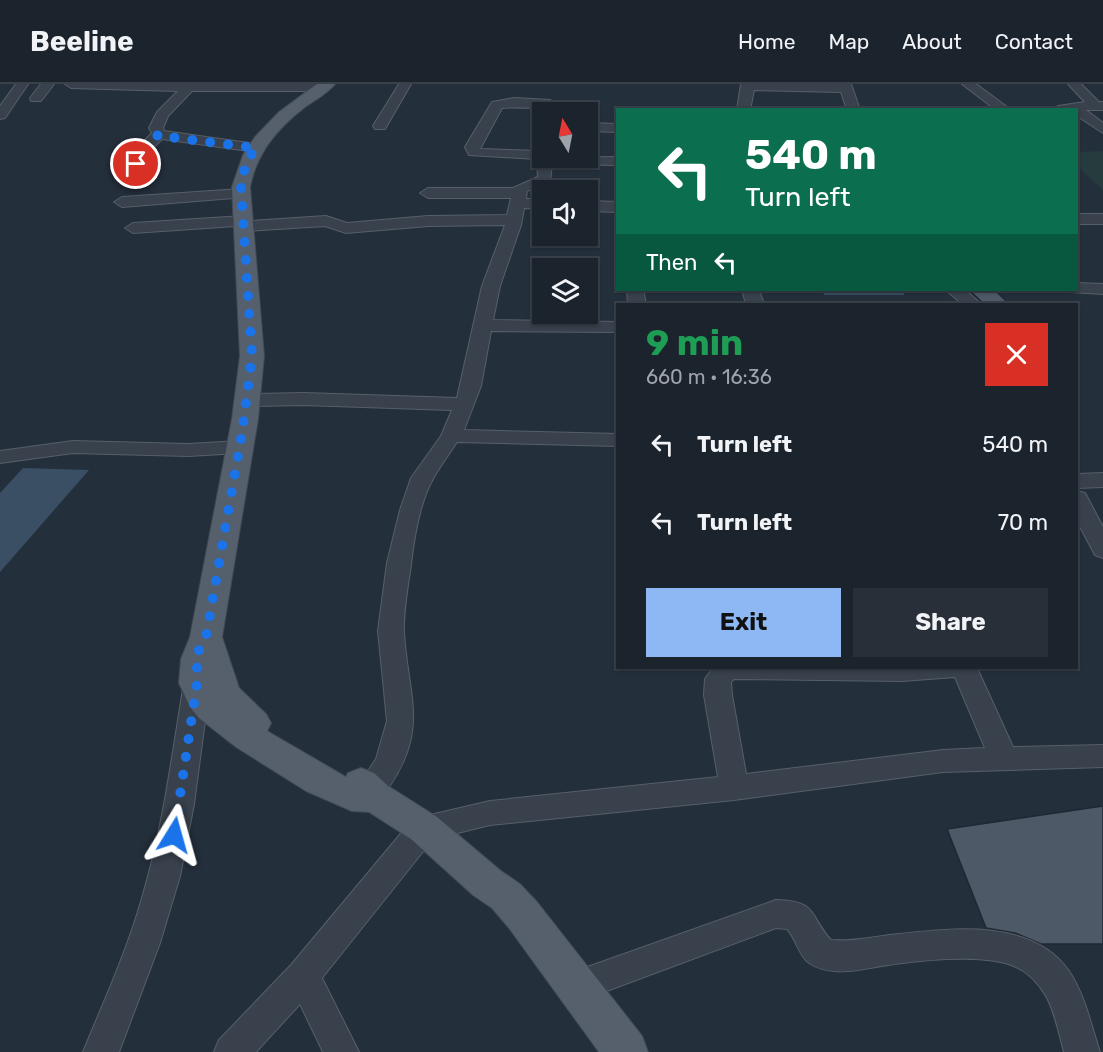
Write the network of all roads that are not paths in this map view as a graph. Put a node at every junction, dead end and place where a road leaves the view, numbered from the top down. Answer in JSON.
{"nodes":[{"id":1,"x":22,"y":84,"type":"edge"},
{"id":2,"x":48,"y":84,"type":"edge"},
{"id":3,"x":71,"y":84,"type":"edge"},
{"id":4,"x":405,"y":84,"type":"edge"},
{"id":5,"x":968,"y":84,"type":"edge"},
{"id":6,"x":1074,"y":84,"type":"edge"},
{"id":7,"x":191,"y":85,"type":"edge"},
{"id":8,"x":748,"y":85,"type":"edge"},
{"id":9,"x":324,"y":86,"type":"edge"},
{"id":10,"x":845,"y":86,"type":"edge"},
{"id":11,"x":36,"y":98,"type":"dead end"},
{"id":12,"x":532,"y":102,"type":"edge"},
{"id":13,"x":1099,"y":106,"type":"edge"},
{"id":14,"x":743,"y":108,"type":"edge"},
{"id":15,"x":853,"y":108,"type":"edge"},
{"id":16,"x":1002,"y":108,"type":"edge"},
{"id":17,"x":1075,"y":108,"type":"edge"},
{"id":18,"x":1078,"y":110,"type":"edge"},
{"id":19,"x":0,"y":115,"type":"edge"},
{"id":20,"x":380,"y":126,"type":"dead end"},
{"id":21,"x":598,"y":127,"type":"edge"},
{"id":22,"x":616,"y":128,"type":"edge"},
{"id":23,"x":1103,"y":129,"type":"edge"},
{"id":24,"x":159,"y":134,"type":"junction"},
{"id":25,"x":256,"y":148,"type":"junction"},
{"id":26,"x":532,"y":156,"type":"edge"},
{"id":27,"x":598,"y":160,"type":"edge"},
{"id":28,"x":616,"y":161,"type":"edge"},
{"id":29,"x":136,"y":164,"type":"dead end"},
{"id":30,"x":544,"y":168,"type":"edge"},
{"id":31,"x":428,"y":193,"type":"dead end"},
{"id":32,"x":241,"y":194,"type":"junction"},
{"id":33,"x":122,"y":202,"type":"dead end"},
{"id":34,"x":532,"y":204,"type":"edge"},
{"id":35,"x":517,"y":205,"type":"junction"},
{"id":36,"x":598,"y":206,"type":"edge"},
{"id":37,"x":616,"y":207,"type":"edge"},
{"id":38,"x":1078,"y":219,"type":"edge"},
{"id":39,"x":1103,"y":219,"type":"edge"},
{"id":40,"x":244,"y":223,"type":"junction"},
{"id":41,"x":133,"y":228,"type":"dead end"},
{"id":42,"x":1078,"y":288,"type":"edge"},
{"id":43,"x":1103,"y":289,"type":"edge"},
{"id":44,"x":956,"y":291,"type":"edge"},
{"id":45,"x":971,"y":303,"type":"edge"},
{"id":46,"x":483,"y":325,"type":"junction"},
{"id":47,"x":616,"y":327,"type":"edge"},
{"id":48,"x":247,"y":400,"type":"junction"},
{"id":49,"x":465,"y":404,"type":"junction"},
{"id":50,"x":451,"y":436,"type":"junction"},
{"id":51,"x":616,"y":440,"type":"edge"},
{"id":52,"x":240,"y":447,"type":"junction"},
{"id":53,"x":0,"y":457,"type":"edge"},
{"id":54,"x":1103,"y":480,"type":"edge"},
{"id":55,"x":1078,"y":481,"type":"edge"},
{"id":56,"x":1078,"y":500,"type":"edge"},
{"id":57,"x":1103,"y":550,"type":"edge"},
{"id":58,"x":206,"y":637,"type":"junction"},
{"id":59,"x":736,"y":669,"type":"edge"},
{"id":60,"x":793,"y":669,"type":"edge"},
{"id":61,"x":937,"y":669,"type":"edge"},
{"id":62,"x":964,"y":669,"type":"edge"},
{"id":63,"x":197,"y":683,"type":"junction"},
{"id":64,"x":1103,"y":756,"type":"edge"},
{"id":65,"x":1003,"y":758,"type":"junction"},
{"id":66,"x":734,"y":788,"type":"junction"},
{"id":67,"x":372,"y":794,"type":"junction"},
{"id":68,"x":424,"y":828,"type":"junction"},
{"id":69,"x":487,"y":883,"type":"junction"},
{"id":70,"x":303,"y":976,"type":"junction"},
{"id":71,"x":577,"y":986,"type":"junction"},
{"id":72,"x":101,"y":1052,"type":"edge"},
{"id":73,"x":232,"y":1052,"type":"edge"},
{"id":74,"x":342,"y":1052,"type":"edge"},
{"id":75,"x":603,"y":1052,"type":"edge"},
{"id":76,"x":626,"y":1052,"type":"edge"},
{"id":77,"x":1082,"y":1052,"type":"edge"}],
"edges":[{"from":1,"to":19,"type":"street"},
{"from":2,"to":11,"type":"street"},
{"from":3,"to":7,"type":"street"},
{"from":4,"to":20,"type":"street"},
{"from":5,"to":16,"type":"street"},
{"from":6,"to":13,"type":"street"},
{"from":7,"to":9,"type":"street"},
{"from":7,"to":24,"type":"street"},
{"from":8,"to":10,"type":"street"},
{"from":8,"to":14,"type":"street"},
{"from":9,"to":25,"type":"main road"},
{"from":10,"to":15,"type":"street"},
{"from":12,"to":26,"type":"street"},
{"from":13,"to":17,"type":"street"},
{"from":18,"to":23,"type":"street"},
{"from":21,"to":22,"type":"street"},
{"from":24,"to":25,"type":"street"},
{"from":24,"to":29,"type":"street"},
{"from":25,"to":32,"type":"main road"},
{"from":27,"to":28,"type":"street"},
{"from":30,"to":35,"type":"street"},
{"from":31,"to":35,"type":"street"},
{"from":32,"to":33,"type":"street"},
{"from":32,"to":40,"type":"main road"},
{"from":34,"to":35,"type":"street"},
{"from":35,"to":40,"type":"street"},
{"from":35,"to":46,"type":"street"},
{"from":36,"to":37,"type":"street"},
{"from":38,"to":39,"type":"street"},
{"from":40,"to":41,"type":"street"},
{"from":40,"to":48,"type":"main road"},
{"from":42,"to":43,"type":"street"},
{"from":44,"to":45,"type":"street"},
{"from":46,"to":47,"type":"street"},
{"from":46,"to":49,"type":"street"},
{"from":48,"to":49,"type":"street"},
{"from":48,"to":52,"type":"main road"},
{"from":49,"to":50,"type":"street"},
{"from":50,"to":51,"type":"street"},
{"from":50,"to":67,"type":"street"},
{"from":52,"to":53,"type":"street"},
{"from":52,"to":58,"type":"main road"},
{"from":54,"to":55,"type":"street"},
{"from":56,"to":57,"type":"street"},
{"from":58,"to":63,"type":"main road"},
{"from":58,"to":67,"type":"main road"},
{"from":59,"to":66,"type":"street"},
{"from":60,"to":61,"type":"street"},
{"from":62,"to":65,"type":"street"},
{"from":63,"to":67,"type":"main road"},
{"from":63,"to":72,"type":"street"},
{"from":64,"to":65,"type":"street"},
{"from":65,"to":66,"type":"street"},
{"from":66,"to":68,"type":"street"},
{"from":67,"to":68,"type":"main road"},
{"from":68,"to":69,"type":"main road"},
{"from":68,"to":70,"type":"street"},
{"from":69,"to":71,"type":"main road"},
{"from":69,"to":75,"type":"main road"},
{"from":70,"to":73,"type":"street"},
{"from":70,"to":74,"type":"street"},
{"from":71,"to":76,"type":"main road"},
{"from":71,"to":77,"type":"street"}]}
